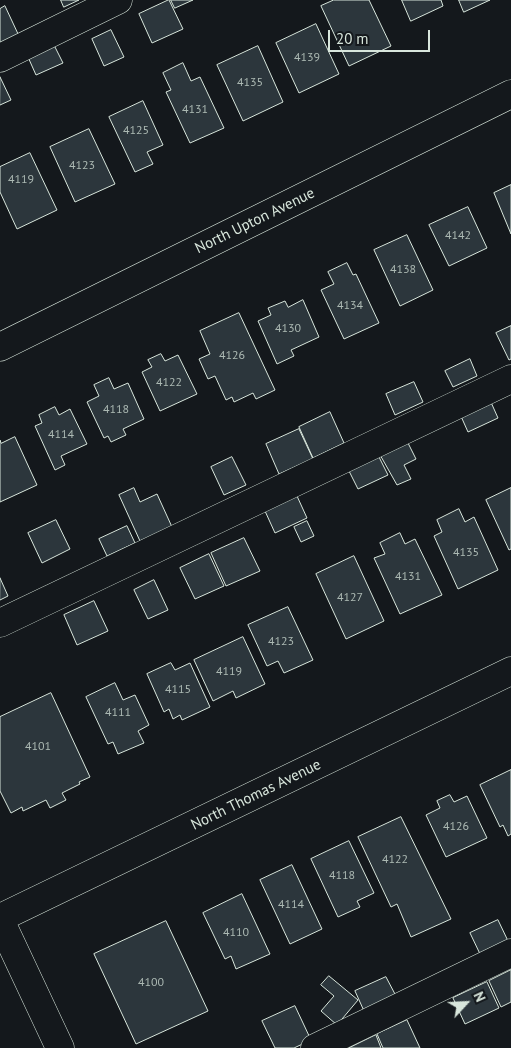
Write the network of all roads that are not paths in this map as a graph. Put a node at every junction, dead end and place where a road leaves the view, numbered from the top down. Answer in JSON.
{"nodes":[{"id":1,"x":118,"y":0,"type":"edge"},
{"id":2,"x":0,"y":58,"type":"edge"},
{"id":3,"x":511,"y":94,"type":"edge"},
{"id":4,"x":0,"y":347,"type":"edge"},
{"id":5,"x":511,"y":378,"type":"edge"},
{"id":6,"x":0,"y":623,"type":"edge"},
{"id":7,"x":511,"y":671,"type":"edge"},
{"id":8,"x":0,"y":919,"type":"edge"},
{"id":9,"x":511,"y":953,"type":"edge"},
{"id":10,"x":60,"y":1048,"type":"edge"},
{"id":11,"x":314,"y":1048,"type":"edge"}],
"edges":[{"from":1,"to":2,"type":"street"},
{"from":3,"to":4,"type":"street","name":"North Upton Avenue"},
{"from":5,"to":6,"type":"street"},
{"from":7,"to":8,"type":"street","name":"North Thomas Avenue"},
{"from":8,"to":10,"type":"street"},
{"from":9,"to":11,"type":"street"}]}
